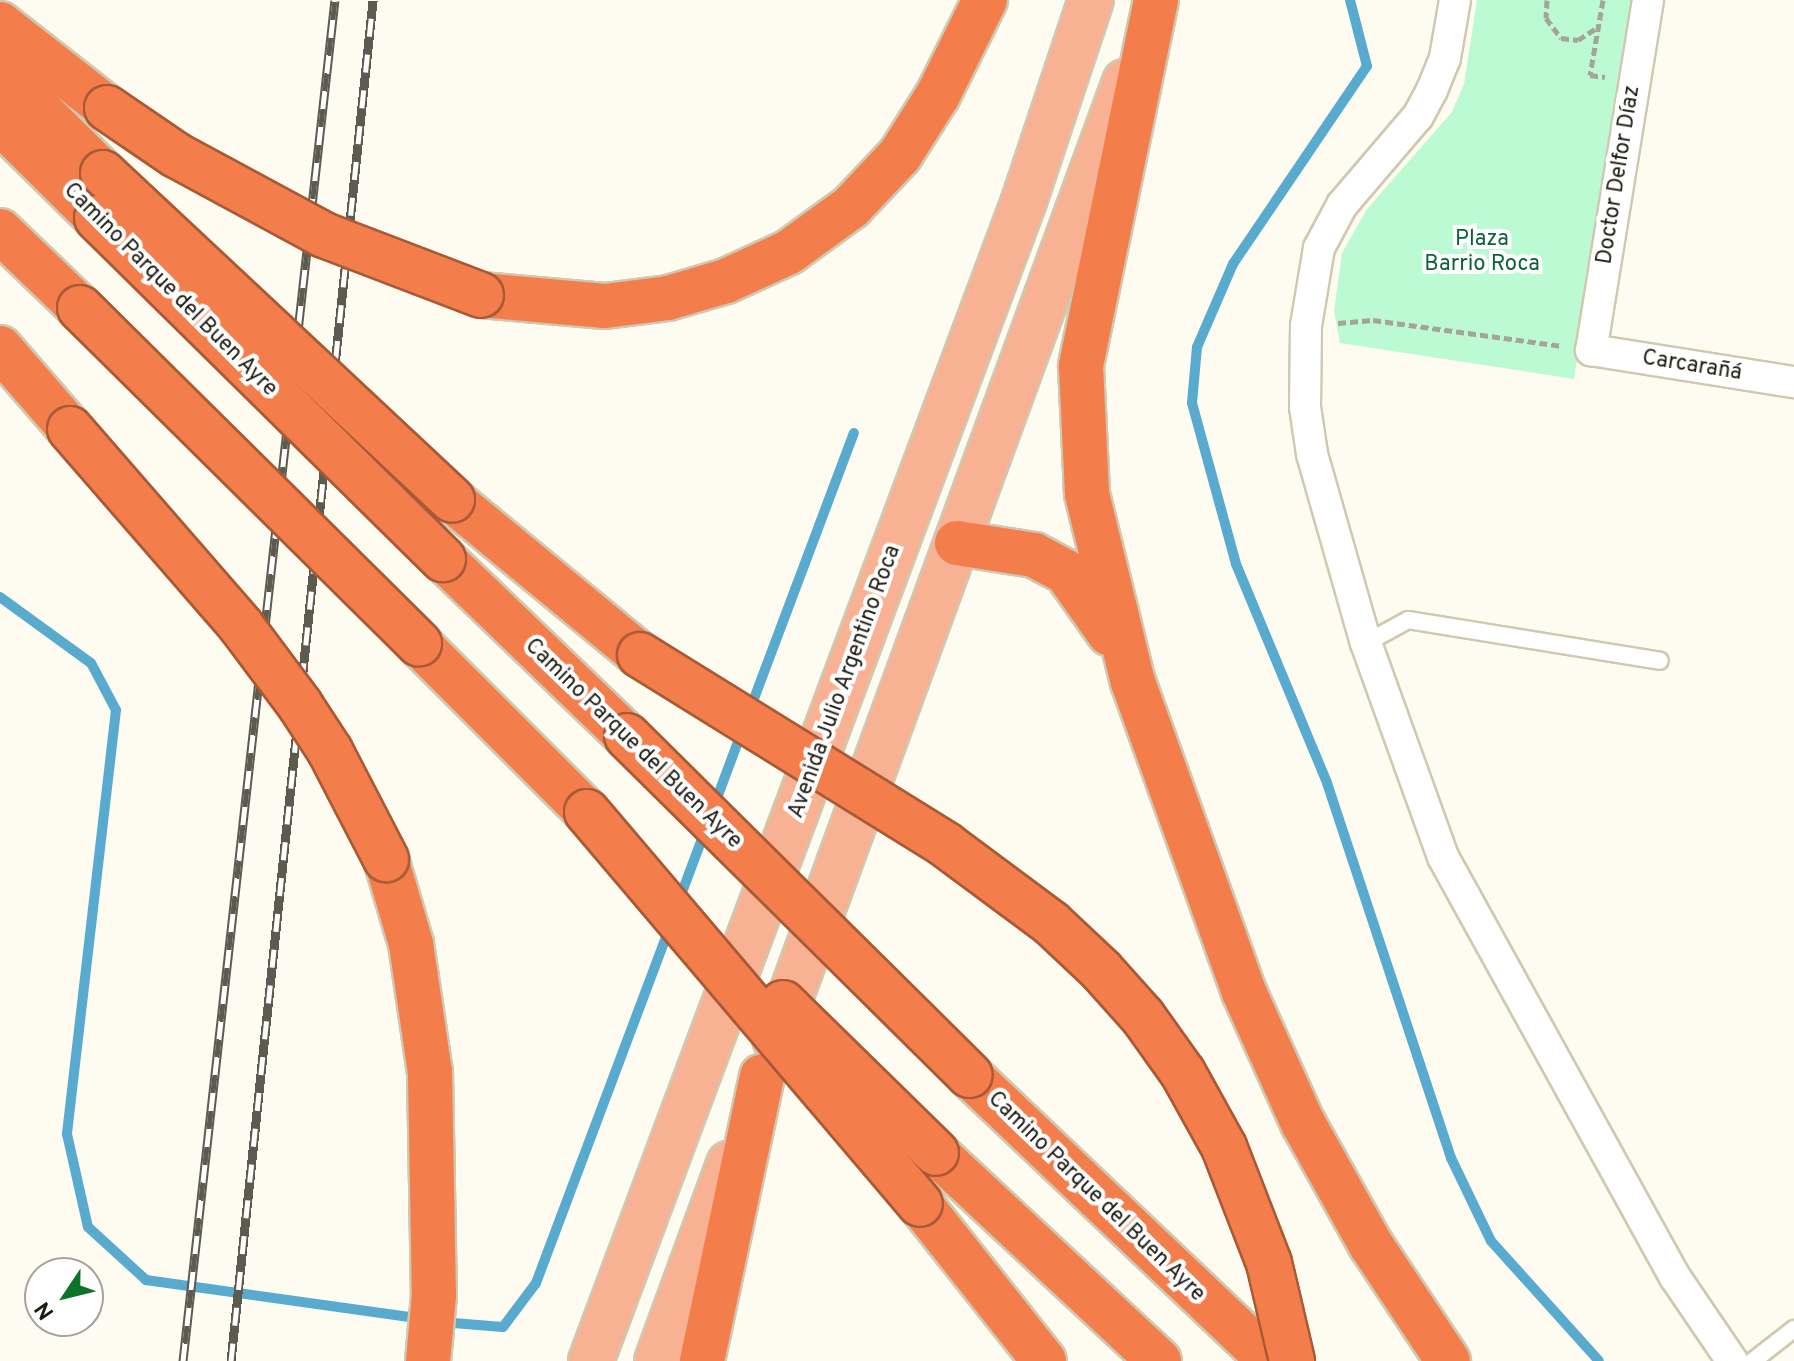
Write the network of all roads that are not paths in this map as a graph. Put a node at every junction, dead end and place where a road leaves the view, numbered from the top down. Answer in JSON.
{"nodes":[{"id":1,"x":985,"y":0,"type":"edge"},
{"id":2,"x":1091,"y":0,"type":"edge"},
{"id":3,"x":1156,"y":0,"type":"edge"},
{"id":4,"x":1455,"y":0,"type":"edge"},
{"id":5,"x":1648,"y":0,"type":"edge"},
{"id":6,"x":0,"y":24,"type":"edge"},
{"id":7,"x":0,"y":71,"type":"edge"},
{"id":8,"x":0,"y":122,"type":"edge"},
{"id":9,"x":0,"y":231,"type":"edge"},
{"id":10,"x":0,"y":348,"type":"edge"},
{"id":11,"x":1591,"y":350,"type":"joint"},
{"id":12,"x":1794,"y":382,"type":"edge"},
{"id":13,"x":957,"y":543,"type":"junction"},
{"id":14,"x":1366,"y":643,"type":"junction"},
{"id":15,"x":860,"y":644,"type":"junction"},
{"id":16,"x":1660,"y":661,"type":"dead end"},
{"id":17,"x":1133,"y":682,"type":"junction"},
{"id":18,"x":582,"y":807,"type":"junction"},
{"id":19,"x":762,"y":1076,"type":"junction"},
{"id":20,"x":1794,"y":1329,"type":"edge"},
{"id":21,"x":428,"y":1361,"type":"edge"},
{"id":22,"x":591,"y":1361,"type":"edge"},
{"id":23,"x":657,"y":1361,"type":"edge"},
{"id":24,"x":702,"y":1361,"type":"edge"},
{"id":25,"x":1044,"y":1361,"type":"edge"},
{"id":26,"x":1159,"y":1361,"type":"edge"},
{"id":27,"x":1270,"y":1361,"type":"edge"},
{"id":28,"x":1292,"y":1361,"type":"edge"},
{"id":29,"x":1448,"y":1361,"type":"edge"},
{"id":30,"x":1732,"y":1361,"type":"edge"},
{"id":31,"x":1753,"y":1361,"type":"edge"}],
"edges":[{"from":1,"to":6,"type":"highway","bridge":true},
{"from":2,"to":15,"type":"main road","name":"Avenida Julio Argentino Roca"},
{"from":3,"to":13,"type":"main road"},
{"from":3,"to":17,"type":"highway"},
{"from":4,"to":14,"type":"street"},
{"from":5,"to":11,"type":"street","name":"Doctor Delfor Díaz"},
{"from":7,"to":28,"type":"highway","bridge":true},
{"from":8,"to":27,"type":"highway","name":"Camino Parque del Buen Ayre","bridge":true},
{"from":9,"to":18,"type":"highway","bridge":true},
{"from":10,"to":21,"type":"highway","bridge":true},
{"from":11,"to":12,"type":"street","name":"Carcarañá"},
{"from":13,"to":15,"type":"main road"},
{"from":13,"to":17,"type":"highway"},
{"from":13,"to":19,"type":"main road"},
{"from":14,"to":16,"type":"lane"},
{"from":14,"to":30,"type":"street"},
{"from":15,"to":22,"type":"main road","name":"Avenida Julio Argentino Roca"},
{"from":17,"to":29,"type":"highway"},
{"from":18,"to":25,"type":"highway","bridge":true},
{"from":18,"to":26,"type":"highway","bridge":true},
{"from":19,"to":23,"type":"main road"},
{"from":19,"to":24,"type":"highway"},
{"from":20,"to":31,"type":"lane"}]}
